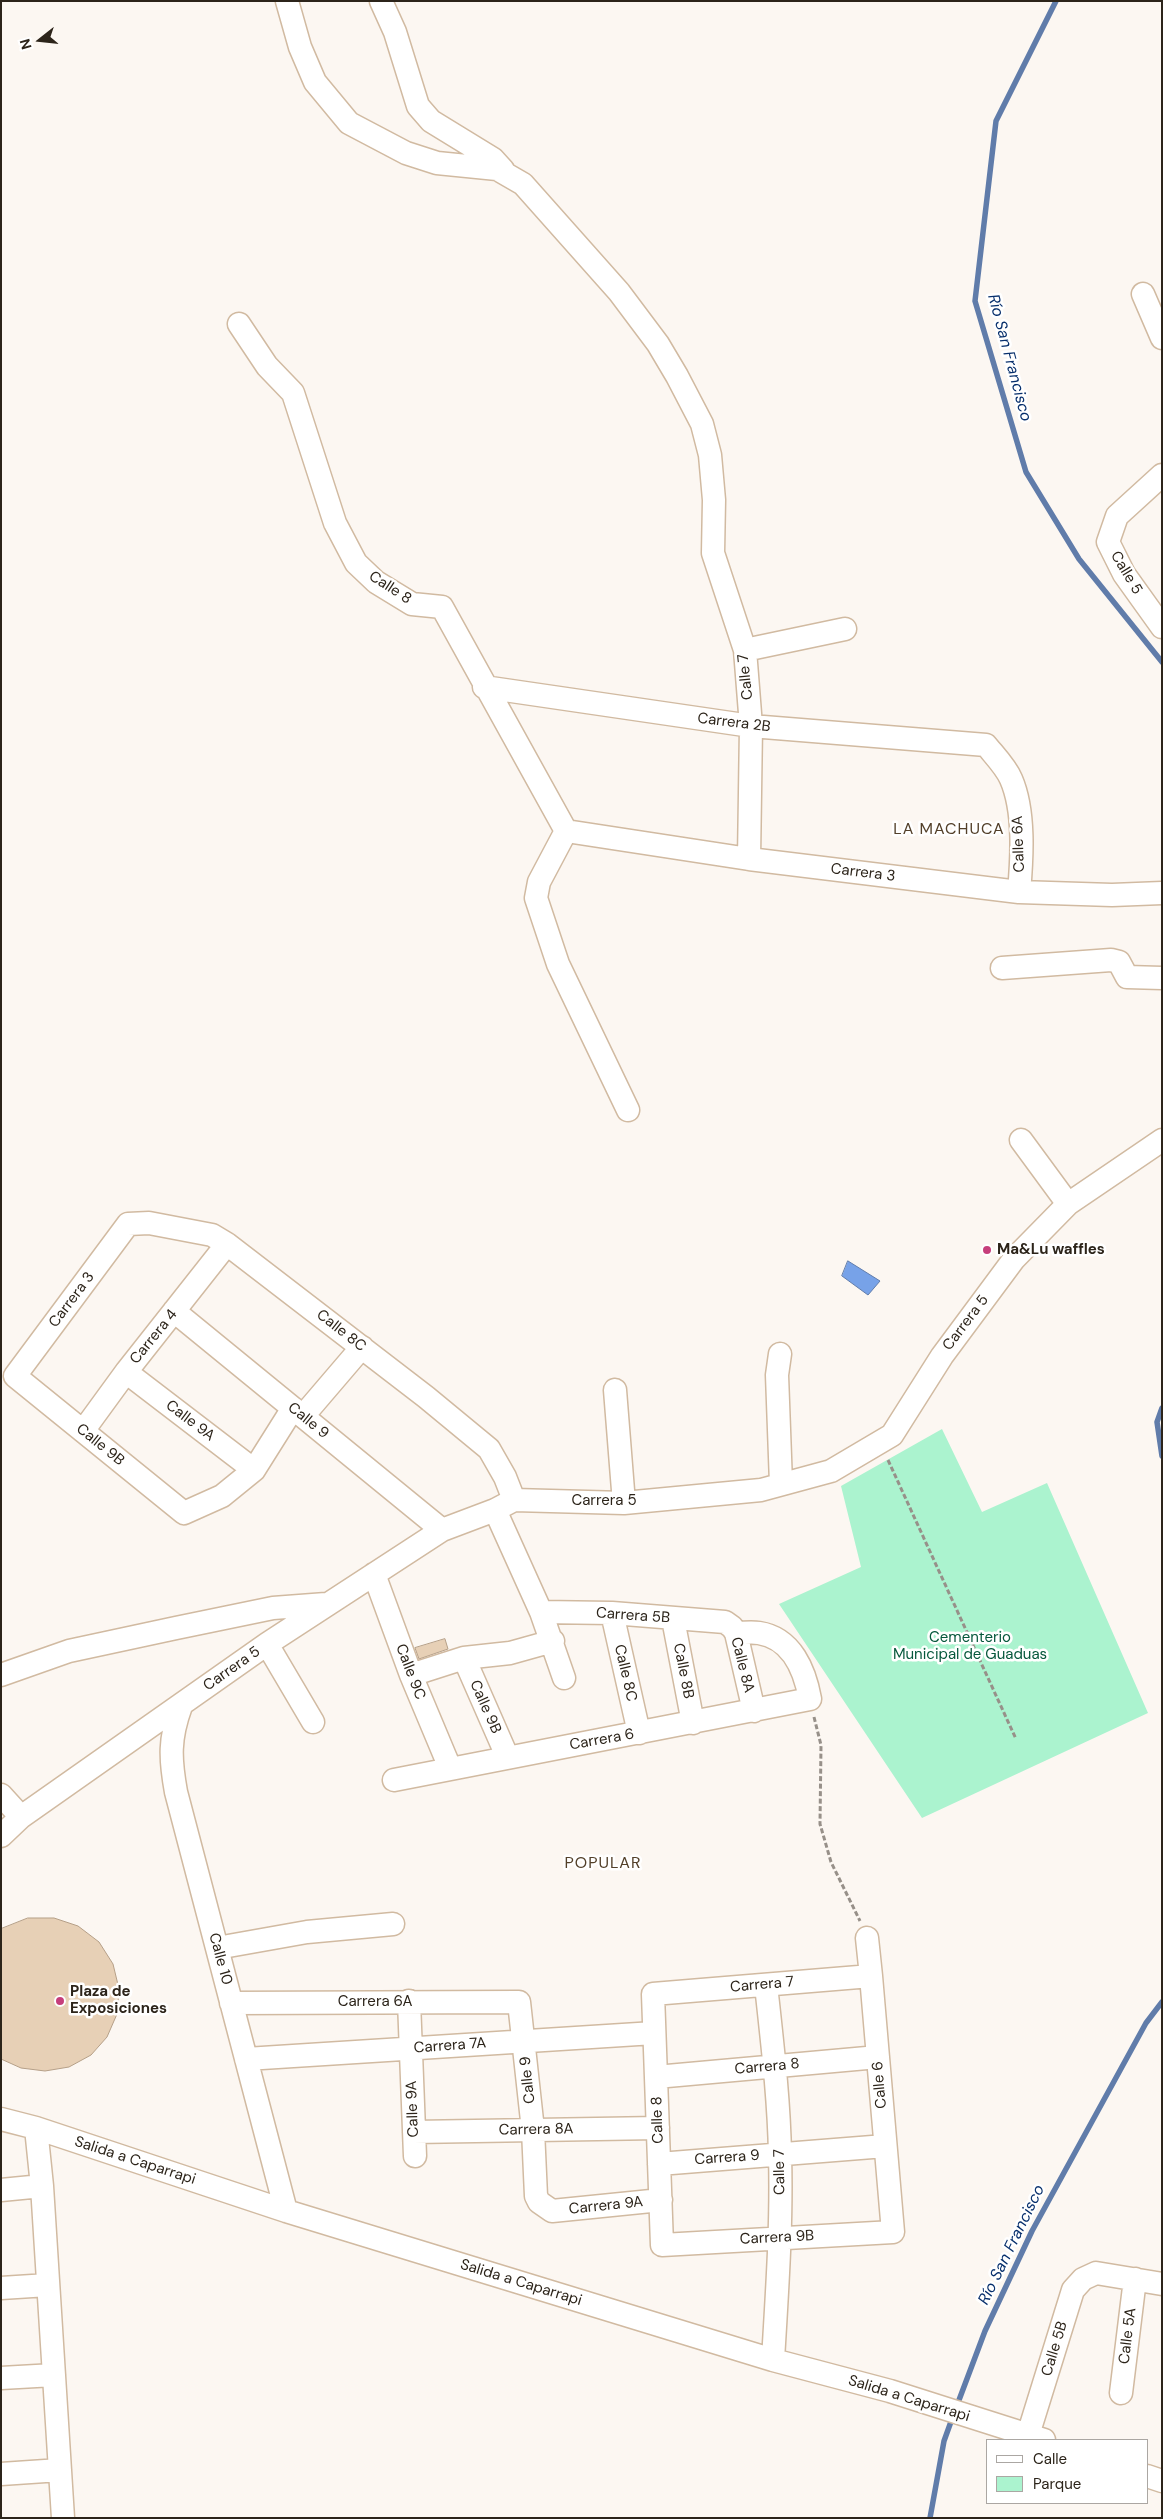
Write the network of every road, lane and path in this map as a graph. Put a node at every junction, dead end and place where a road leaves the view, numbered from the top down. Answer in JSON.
{"nodes":[{"id":1,"x":287,"y":1,"type":"edge"},
{"id":2,"x":381,"y":1,"type":"edge"},
{"id":3,"x":510,"y":178,"type":"junction"},
{"id":4,"x":1143,"y":294,"type":"dead end"},
{"id":5,"x":239,"y":324,"type":"dead end"},
{"id":6,"x":1162,"y":338,"type":"edge"},
{"id":7,"x":1162,"y":476,"type":"edge"},
{"id":8,"x":1162,"y":627,"type":"edge"},
{"id":9,"x":845,"y":629,"type":"dead end"},
{"id":10,"x":745,"y":650,"type":"junction"},
{"id":11,"x":484,"y":687,"type":"junction"},
{"id":12,"x":751,"y":726,"type":"junction"},
{"id":13,"x":986,"y":745,"type":"joint"},
{"id":14,"x":566,"y":831,"type":"junction"},
{"id":15,"x":749,"y":859,"type":"junction"},
{"id":16,"x":1019,"y":892,"type":"junction"},
{"id":17,"x":1162,"y":893,"type":"edge"},
{"id":18,"x":1002,"y":968,"type":"dead end"},
{"id":19,"x":1162,"y":978,"type":"edge"},
{"id":20,"x":628,"y":1110,"type":"dead end"},
{"id":21,"x":1021,"y":1140,"type":"dead end"},
{"id":22,"x":1162,"y":1140,"type":"edge"},
{"id":23,"x":1068,"y":1204,"type":"junction"},
{"id":24,"x":128,"y":1224,"type":"joint"},
{"id":25,"x":227,"y":1244,"type":"junction"},
{"id":26,"x":174,"y":1311,"type":"junction"},
{"id":27,"x":362,"y":1347,"type":"junction"},
{"id":28,"x":780,"y":1354,"type":"dead end"},
{"id":29,"x":126,"y":1372,"type":"junction"},
{"id":30,"x":16,"y":1376,"type":"joint"},
{"id":31,"x":615,"y":1390,"type":"dead end"},
{"id":32,"x":298,"y":1412,"type":"junction"},
{"id":33,"x":83,"y":1432,"type":"junction"},
{"id":34,"x":880,"y":1442,"type":"junction"},
{"id":35,"x":254,"y":1470,"type":"junction"},
{"id":36,"x":781,"y":1484,"type":"junction"},
{"id":37,"x":624,"y":1503,"type":"junction"},
{"id":38,"x":505,"y":1505,"type":"junction"},
{"id":39,"x":442,"y":1530,"type":"junction"},
{"id":40,"x":374,"y":1574,"type":"junction"},
{"id":41,"x":328,"y":1604,"type":"junction"},
{"id":42,"x":541,"y":1612,"type":"junction"},
{"id":43,"x":612,"y":1614,"type":"junction"},
{"id":44,"x":673,"y":1619,"type":"junction"},
{"id":45,"x":730,"y":1628,"type":"junction"},
{"id":46,"x":553,"y":1641,"type":"junction"},
{"id":47,"x":268,"y":1644,"type":"junction"},
{"id":48,"x":464,"y":1658,"type":"junction"},
{"id":49,"x":1,"y":1675,"type":"edge"},
{"id":50,"x":410,"y":1675,"type":"junction"},
{"id":51,"x":564,"y":1678,"type":"dead end"},
{"id":52,"x":810,"y":1699,"type":"junction"},
{"id":53,"x":181,"y":1706,"type":"junction"},
{"id":54,"x":754,"y":1711,"type":"junction"},
{"id":55,"x":313,"y":1722,"type":"dead end"},
{"id":56,"x":693,"y":1723,"type":"junction"},
{"id":57,"x":639,"y":1733,"type":"junction"},
{"id":58,"x":1016,"y":1739,"type":"dead end"},
{"id":59,"x":507,"y":1756,"type":"junction"},
{"id":60,"x":450,"y":1768,"type":"junction"},
{"id":61,"x":394,"y":1780,"type":"dead end"},
{"id":62,"x":1,"y":1796,"type":"edge"},
{"id":63,"x":21,"y":1817,"type":"junction"},
{"id":64,"x":1,"y":1836,"type":"edge"},
{"id":65,"x":393,"y":1924,"type":"dead end"},
{"id":66,"x":867,"y":1938,"type":"joint"},
{"id":67,"x":217,"y":1948,"type":"junction"},
{"id":68,"x":871,"y":1976,"type":"junction"},
{"id":69,"x":766,"y":1985,"type":"junction"},
{"id":70,"x":653,"y":1994,"type":"joint"},
{"id":71,"x":409,"y":2001,"type":"junction"},
{"id":72,"x":519,"y":2002,"type":"joint"},
{"id":73,"x":231,"y":2003,"type":"junction"},
{"id":74,"x":654,"y":2033,"type":"junction"},
{"id":75,"x":524,"y":2042,"type":"junction"},
{"id":76,"x":411,"y":2049,"type":"junction"},
{"id":77,"x":878,"y":2057,"type":"junction"},
{"id":78,"x":246,"y":2059,"type":"junction"},
{"id":79,"x":775,"y":2066,"type":"junction"},
{"id":80,"x":656,"y":2077,"type":"junction"},
{"id":81,"x":1,"y":2119,"type":"edge"},
{"id":82,"x":36,"y":2128,"type":"junction"},
{"id":83,"x":658,"y":2128,"type":"junction"},
{"id":84,"x":533,"y":2130,"type":"junction"},
{"id":85,"x":414,"y":2132,"type":"junction"},
{"id":86,"x":885,"y":2146,"type":"junction"},
{"id":87,"x":780,"y":2154,"type":"junction"},
{"id":88,"x":415,"y":2156,"type":"dead end"},
{"id":89,"x":659,"y":2164,"type":"junction"},
{"id":90,"x":42,"y":2186,"type":"junction"},
{"id":91,"x":1,"y":2190,"type":"edge"},
{"id":92,"x":660,"y":2200,"type":"junction"},
{"id":93,"x":286,"y":2211,"type":"junction"},
{"id":94,"x":552,"y":2211,"type":"joint"},
{"id":95,"x":893,"y":2232,"type":"joint"},
{"id":96,"x":780,"y":2238,"type":"junction"},
{"id":97,"x":662,"y":2245,"type":"joint"},
{"id":98,"x":1135,"y":2279,"type":"junction"},
{"id":99,"x":1162,"y":2284,"type":"edge"},
{"id":100,"x":48,"y":2285,"type":"junction"},
{"id":101,"x":1,"y":2288,"type":"edge"},
{"id":102,"x":773,"y":2360,"type":"junction"},
{"id":103,"x":54,"y":2374,"type":"junction"},
{"id":104,"x":1,"y":2378,"type":"edge"},
{"id":105,"x":1121,"y":2393,"type":"dead end"},
{"id":106,"x":1036,"y":2438,"type":"edge"},
{"id":107,"x":60,"y":2470,"type":"junction"},
{"id":108,"x":1,"y":2474,"type":"edge"},
{"id":109,"x":1148,"y":2476,"type":"edge"},
{"id":110,"x":1162,"y":2481,"type":"edge"},
{"id":111,"x":63,"y":2518,"type":"edge"}],
"edges":[{"from":1,"to":3,"type":"street"},
{"from":2,"to":3,"type":"street"},
{"from":3,"to":10,"type":"street","name":"Calle 7"},
{"from":4,"to":6,"type":"street"},
{"from":5,"to":11,"type":"street","name":"Calle 8"},
{"from":7,"to":8,"type":"street","name":"Calle 5"},
{"from":9,"to":10,"type":"street"},
{"from":10,"to":12,"type":"street","name":"Calle 7"},
{"from":11,"to":12,"type":"street","name":"Carrera 2B"},
{"from":11,"to":14,"type":"street","name":"Calle 8"},
{"from":12,"to":13,"type":"street","name":"Carrera 2B"},
{"from":12,"to":15,"type":"street","name":"Calle 7"},
{"from":13,"to":16,"type":"street","name":"Calle 6A"},
{"from":14,"to":15,"type":"street","name":"Carrera 3"},
{"from":14,"to":20,"type":"street"},
{"from":15,"to":16,"type":"street","name":"Carrera 3"},
{"from":16,"to":17,"type":"street","name":"Carrera 3"},
{"from":18,"to":19,"type":"street"},
{"from":21,"to":23,"type":"street"},
{"from":22,"to":23,"type":"street","name":"Carrera 5"},
{"from":23,"to":34,"type":"street","name":"Carrera 5"},
{"from":24,"to":25,"type":"street","name":"Calle 8C"},
{"from":24,"to":30,"type":"street","name":"Carrera 3"},
{"from":25,"to":26,"type":"street","name":"Carrera 4"},
{"from":25,"to":27,"type":"street","name":"Calle 8C"},
{"from":26,"to":29,"type":"street","name":"Carrera 4"},
{"from":26,"to":32,"type":"street","name":"Calle 9"},
{"from":27,"to":32,"type":"street"},
{"from":27,"to":38,"type":"street","name":"Calle 8C"},
{"from":28,"to":36,"type":"street"},
{"from":29,"to":33,"type":"street","name":"Carrera 4"},
{"from":29,"to":35,"type":"street","name":"Calle 9A"},
{"from":30,"to":33,"type":"street","name":"Calle 9B"},
{"from":31,"to":37,"type":"street"},
{"from":32,"to":35,"type":"street"},
{"from":32,"to":39,"type":"street","name":"Calle 9"},
{"from":33,"to":35,"type":"street","name":"Calle 9B"},
{"from":34,"to":36,"type":"street","name":"Carrera 5"},
{"from":34,"to":58,"type":"path"},
{"from":36,"to":37,"type":"street","name":"Carrera 5"},
{"from":37,"to":38,"type":"street","name":"Carrera 5"},
{"from":38,"to":39,"type":"street","name":"Carrera 5"},
{"from":38,"to":42,"type":"street"},
{"from":39,"to":40,"type":"street","name":"Carrera 5"},
{"from":40,"to":41,"type":"street","name":"Carrera 5"},
{"from":40,"to":50,"type":"street","name":"Calle 9C"},
{"from":41,"to":47,"type":"street","name":"Carrera 5"},
{"from":41,"to":49,"type":"street"},
{"from":42,"to":43,"type":"street","name":"Carrera 5B"},
{"from":42,"to":46,"type":"street"},
{"from":43,"to":44,"type":"street","name":"Carrera 5B"},
{"from":43,"to":57,"type":"street","name":"Calle 8C"},
{"from":44,"to":45,"type":"street","name":"Carrera 5B"},
{"from":44,"to":56,"type":"street","name":"Calle 8B"},
{"from":45,"to":52,"type":"street"},
{"from":45,"to":54,"type":"street","name":"Calle 8A"},
{"from":46,"to":48,"type":"street"},
{"from":46,"to":51,"type":"street"},
{"from":47,"to":53,"type":"street","name":"Carrera 5"},
{"from":47,"to":55,"type":"street"},
{"from":48,"to":50,"type":"street"},
{"from":48,"to":59,"type":"street","name":"Calle 9B"},
{"from":50,"to":60,"type":"street","name":"Calle 9C"},
{"from":52,"to":54,"type":"street","name":"Carrera 6"},
{"from":52,"to":66,"type":"path"},
{"from":53,"to":63,"type":"street","name":"Carrera 5"},
{"from":53,"to":67,"type":"street","name":"Calle 10"},
{"from":54,"to":56,"type":"street","name":"Carrera 6"},
{"from":56,"to":57,"type":"street","name":"Carrera 6"},
{"from":57,"to":59,"type":"street","name":"Carrera 6"},
{"from":59,"to":60,"type":"street","name":"Carrera 6"},
{"from":60,"to":61,"type":"street","name":"Carrera 6"},
{"from":62,"to":63,"type":"street"},
{"from":63,"to":64,"type":"street","name":"Carrera 5"},
{"from":65,"to":67,"type":"street"},
{"from":66,"to":68,"type":"street","name":"Calle 6"},
{"from":67,"to":73,"type":"street","name":"Calle 10"},
{"from":68,"to":69,"type":"street","name":"Carrera 7"},
{"from":68,"to":77,"type":"street","name":"Calle 6"},
{"from":69,"to":70,"type":"street","name":"Carrera 7"},
{"from":69,"to":79,"type":"street","name":"Calle 7"},
{"from":70,"to":74,"type":"street","name":"Calle 8"},
{"from":71,"to":72,"type":"street","name":"Carrera 6A"},
{"from":71,"to":73,"type":"street","name":"Carrera 6A"},
{"from":71,"to":76,"type":"street","name":"Calle 9A"},
{"from":72,"to":75,"type":"street","name":"Calle 9"},
{"from":73,"to":78,"type":"street","name":"Calle 10"},
{"from":74,"to":75,"type":"street","name":"Carrera 7A"},
{"from":74,"to":80,"type":"street","name":"Calle 8"},
{"from":75,"to":76,"type":"street","name":"Carrera 7A"},
{"from":75,"to":84,"type":"street","name":"Calle 9"},
{"from":76,"to":78,"type":"street","name":"Carrera 7A"},
{"from":76,"to":85,"type":"street","name":"Calle 9A"},
{"from":77,"to":79,"type":"street","name":"Carrera 8"},
{"from":77,"to":86,"type":"street","name":"Calle 6"},
{"from":78,"to":93,"type":"street","name":"Calle 10"},
{"from":79,"to":80,"type":"street","name":"Carrera 8"},
{"from":79,"to":87,"type":"street","name":"Calle 7"},
{"from":80,"to":83,"type":"street","name":"Calle 8"},
{"from":81,"to":82,"type":"street","name":"Salida a Caparrapi"},
{"from":82,"to":90,"type":"street"},
{"from":82,"to":93,"type":"street","name":"Salida a Caparrapi"},
{"from":83,"to":84,"type":"street","name":"Carrera 8A"},
{"from":83,"to":89,"type":"street","name":"Calle 8"},
{"from":84,"to":85,"type":"street","name":"Carrera 8A"},
{"from":84,"to":94,"type":"street","name":"Calle 9"},
{"from":85,"to":88,"type":"street","name":"Calle 9A"},
{"from":86,"to":87,"type":"street","name":"Carrera 9"},
{"from":86,"to":95,"type":"street","name":"Calle 6"},
{"from":87,"to":89,"type":"street","name":"Carrera 9"},
{"from":87,"to":96,"type":"street","name":"Calle 7"},
{"from":89,"to":92,"type":"street","name":"Calle 8"},
{"from":90,"to":91,"type":"street"},
{"from":90,"to":100,"type":"street"},
{"from":92,"to":94,"type":"street","name":"Carrera 9A"},
{"from":92,"to":97,"type":"street","name":"Calle 8"},
{"from":93,"to":102,"type":"street","name":"Salida a Caparrapi"},
{"from":95,"to":96,"type":"street","name":"Carrera 9B"},
{"from":96,"to":97,"type":"street","name":"Carrera 9B"},
{"from":96,"to":102,"type":"street","name":"Calle 7"},
{"from":98,"to":99,"type":"street"},
{"from":98,"to":105,"type":"street","name":"Calle 5A"},
{"from":98,"to":106,"type":"street","name":"Calle 5B"},
{"from":100,"to":101,"type":"street"},
{"from":100,"to":103,"type":"street"},
{"from":102,"to":106,"type":"street","name":"Salida a Caparrapi"},
{"from":103,"to":104,"type":"street"},
{"from":103,"to":107,"type":"street"},
{"from":107,"to":108,"type":"street"},
{"from":107,"to":111,"type":"street"},
{"from":109,"to":110,"type":"street"}]}
